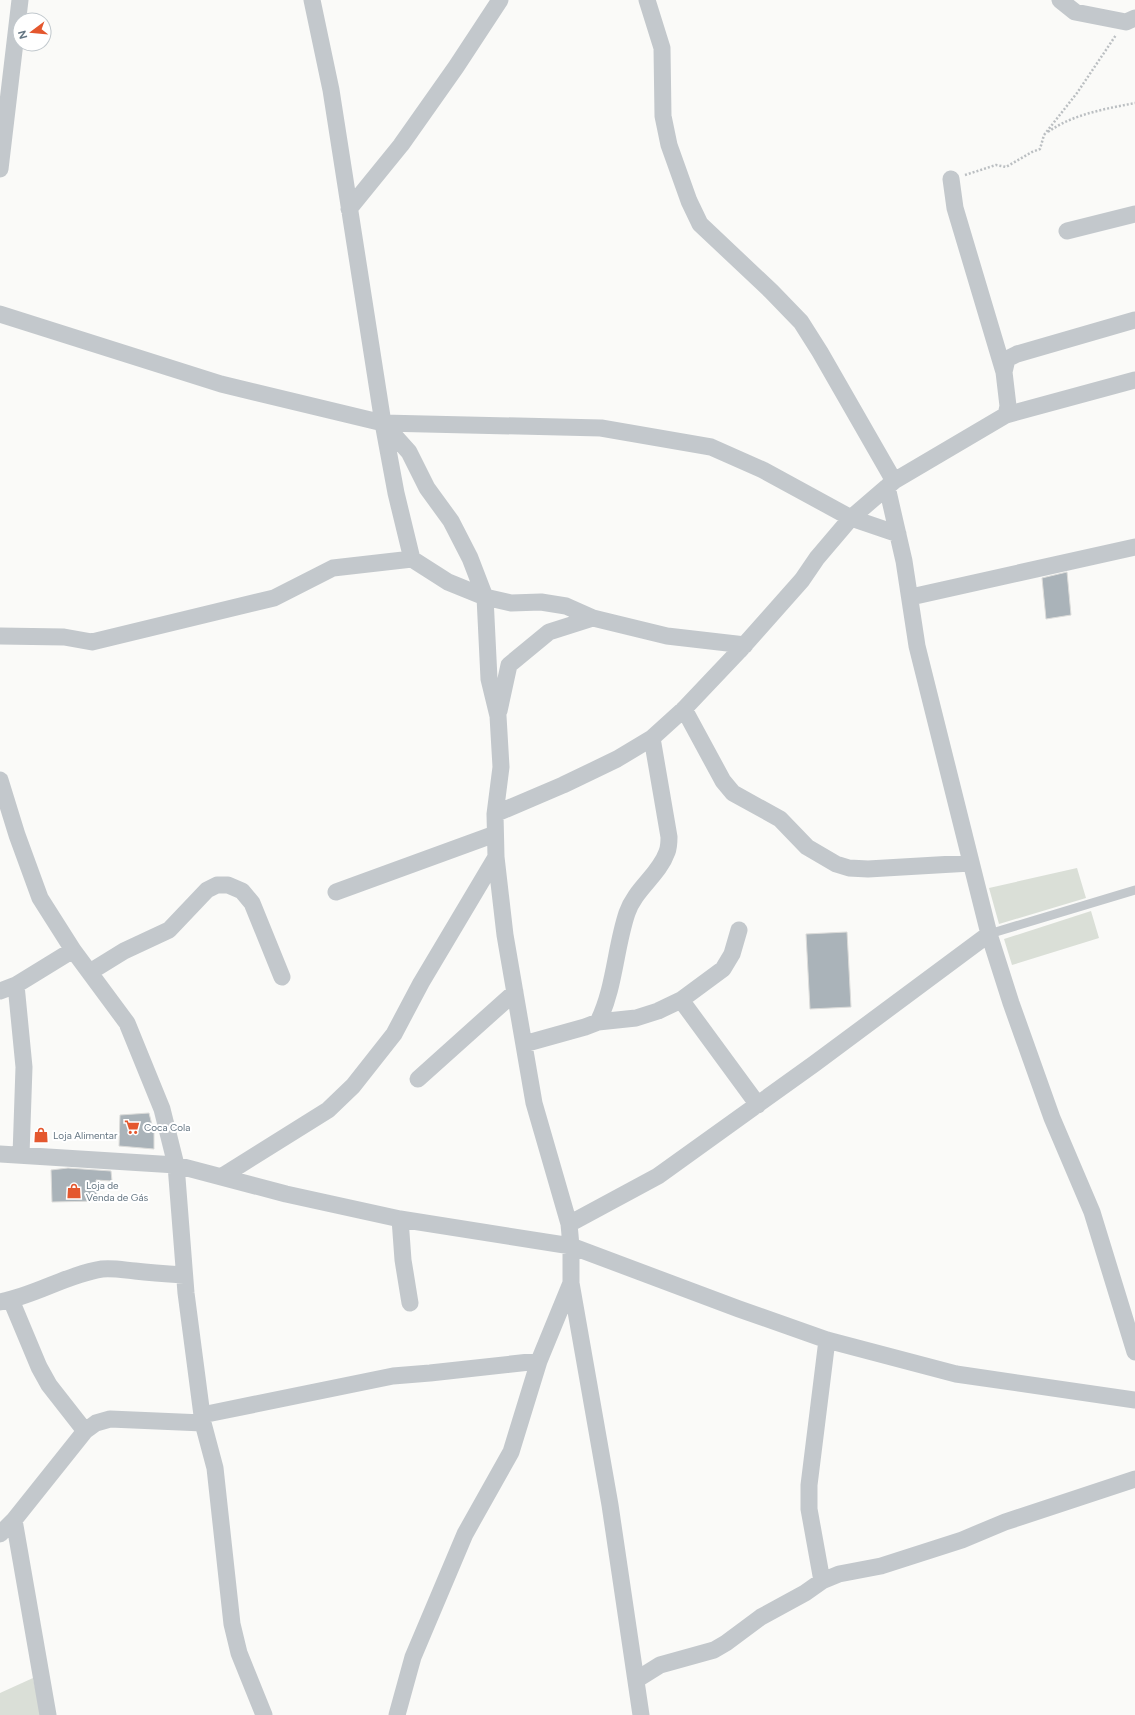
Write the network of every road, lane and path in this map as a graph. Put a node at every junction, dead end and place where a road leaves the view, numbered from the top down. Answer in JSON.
{"nodes":[{"id":1,"x":20,"y":0,"type":"edge"},
{"id":2,"x":312,"y":0,"type":"edge"},
{"id":3,"x":500,"y":0,"type":"edge"},
{"id":4,"x":647,"y":0,"type":"edge"},
{"id":5,"x":1060,"y":0,"type":"edge"},
{"id":6,"x":1130,"y":20,"type":"edge"},
{"id":7,"x":1135,"y":103,"type":"edge"},
{"id":8,"x":1044,"y":135,"type":"junction"},
{"id":9,"x":0,"y":169,"type":"edge"},
{"id":10,"x":951,"y":179,"type":"joint"},
{"id":11,"x":349,"y":209,"type":"junction"},
{"id":12,"x":1135,"y":214,"type":"edge"},
{"id":13,"x":1067,"y":230,"type":"dead end"},
{"id":14,"x":0,"y":314,"type":"edge"},
{"id":15,"x":1135,"y":320,"type":"edge"},
{"id":16,"x":1004,"y":372,"type":"junction"},
{"id":17,"x":1135,"y":380,"type":"edge"},
{"id":18,"x":1006,"y":415,"type":"junction"},
{"id":19,"x":383,"y":423,"type":"junction"},
{"id":20,"x":891,"y":484,"type":"junction"},
{"id":21,"x":851,"y":518,"type":"junction"},
{"id":22,"x":898,"y":534,"type":"junction"},
{"id":23,"x":1135,"y":547,"type":"edge"},
{"id":24,"x":412,"y":559,"type":"junction"},
{"id":25,"x":485,"y":597,"type":"junction"},
{"id":26,"x":911,"y":597,"type":"junction"},
{"id":27,"x":593,"y":618,"type":"junction"},
{"id":28,"x":0,"y":636,"type":"edge"},
{"id":29,"x":745,"y":645,"type":"junction"},
{"id":30,"x":684,"y":709,"type":"junction"},
{"id":31,"x":498,"y":716,"type":"junction"},
{"id":32,"x":652,"y":738,"type":"junction"},
{"id":33,"x":0,"y":780,"type":"edge"},
{"id":34,"x":495,"y":814,"type":"junction"},
{"id":35,"x":495,"y":834,"type":"junction"},
{"id":36,"x":496,"y":857,"type":"junction"},
{"id":37,"x":972,"y":863,"type":"junction"},
{"id":38,"x":1135,"y":890,"type":"edge"},
{"id":39,"x":336,"y":892,"type":"dead end"},
{"id":40,"x":739,"y":930,"type":"dead end"},
{"id":41,"x":989,"y":934,"type":"junction"},
{"id":42,"x":74,"y":950,"type":"junction"},
{"id":43,"x":90,"y":972,"type":"junction"},
{"id":44,"x":282,"y":977,"type":"dead end"},
{"id":45,"x":16,"y":986,"type":"junction"},
{"id":46,"x":0,"y":991,"type":"edge"},
{"id":47,"x":515,"y":992,"type":"junction"},
{"id":48,"x":681,"y":1000,"type":"junction"},
{"id":49,"x":598,"y":1022,"type":"junction"},
{"id":50,"x":524,"y":1044,"type":"junction"},
{"id":51,"x":418,"y":1079,"type":"dead end"},
{"id":52,"x":758,"y":1104,"type":"junction"},
{"id":53,"x":0,"y":1154,"type":"edge"},
{"id":54,"x":21,"y":1155,"type":"junction"},
{"id":55,"x":176,"y":1165,"type":"junction"},
{"id":56,"x":221,"y":1177,"type":"junction"},
{"id":57,"x":400,"y":1219,"type":"junction"},
{"id":58,"x":569,"y":1224,"type":"junction"},
{"id":59,"x":571,"y":1246,"type":"junction"},
{"id":60,"x":184,"y":1275,"type":"junction"},
{"id":61,"x":571,"y":1283,"type":"junction"},
{"id":62,"x":5,"y":1301,"type":"edge"},
{"id":63,"x":410,"y":1304,"type":"dead end"},
{"id":64,"x":827,"y":1340,"type":"junction"},
{"id":65,"x":1135,"y":1352,"type":"edge"},
{"id":66,"x":539,"y":1361,"type":"junction"},
{"id":67,"x":1135,"y":1400,"type":"edge"},
{"id":68,"x":202,"y":1419,"type":"junction"},
{"id":69,"x":85,"y":1431,"type":"junction"},
{"id":70,"x":1135,"y":1479,"type":"edge"},
{"id":71,"x":14,"y":1520,"type":"junction"},
{"id":72,"x":0,"y":1534,"type":"edge"},
{"id":73,"x":822,"y":1581,"type":"junction"},
{"id":74,"x":636,"y":1680,"type":"junction"},
{"id":75,"x":48,"y":1715,"type":"edge"},
{"id":76,"x":264,"y":1715,"type":"edge"},
{"id":77,"x":397,"y":1715,"type":"edge"},
{"id":78,"x":641,"y":1715,"type":"edge"}],
"edges":[{"from":1,"to":9,"type":"street"},
{"from":2,"to":11,"type":"street"},
{"from":3,"to":11,"type":"street"},
{"from":4,"to":20,"type":"street"},
{"from":5,"to":6,"type":"street"},
{"from":6,"to":8,"type":"path"},
{"from":7,"to":8,"type":"path"},
{"from":8,"to":10,"type":"path"},
{"from":10,"to":16,"type":"street"},
{"from":11,"to":19,"type":"street"},
{"from":12,"to":13,"type":"street"},
{"from":14,"to":19,"type":"street"},
{"from":15,"to":16,"type":"street"},
{"from":16,"to":18,"type":"street"},
{"from":17,"to":18,"type":"street"},
{"from":18,"to":20,"type":"street"},
{"from":19,"to":21,"type":"street"},
{"from":19,"to":24,"type":"street"},
{"from":19,"to":25,"type":"street"},
{"from":20,"to":21,"type":"street"},
{"from":20,"to":22,"type":"street"},
{"from":21,"to":22,"type":"street"},
{"from":21,"to":29,"type":"street"},
{"from":22,"to":26,"type":"street"},
{"from":23,"to":26,"type":"street"},
{"from":24,"to":25,"type":"street"},
{"from":24,"to":28,"type":"street"},
{"from":25,"to":27,"type":"street"},
{"from":25,"to":31,"type":"street"},
{"from":26,"to":37,"type":"street"},
{"from":27,"to":29,"type":"street"},
{"from":27,"to":31,"type":"street"},
{"from":29,"to":30,"type":"street"},
{"from":30,"to":32,"type":"street"},
{"from":30,"to":37,"type":"street"},
{"from":31,"to":34,"type":"street"},
{"from":32,"to":34,"type":"street"},
{"from":32,"to":49,"type":"street"},
{"from":33,"to":42,"type":"street"},
{"from":34,"to":35,"type":"street"},
{"from":35,"to":36,"type":"street"},
{"from":35,"to":39,"type":"street"},
{"from":36,"to":47,"type":"street"},
{"from":36,"to":56,"type":"street"},
{"from":37,"to":41,"type":"street"},
{"from":38,"to":41,"type":"lane"},
{"from":40,"to":48,"type":"street"},
{"from":41,"to":52,"type":"street"},
{"from":41,"to":65,"type":"street"},
{"from":42,"to":43,"type":"street"},
{"from":42,"to":45,"type":"street"},
{"from":43,"to":44,"type":"street"},
{"from":43,"to":55,"type":"street"},
{"from":45,"to":46,"type":"street"},
{"from":45,"to":54,"type":"street"},
{"from":47,"to":50,"type":"street"},
{"from":47,"to":51,"type":"street"},
{"from":48,"to":49,"type":"street"},
{"from":48,"to":52,"type":"street"},
{"from":49,"to":50,"type":"street"},
{"from":50,"to":58,"type":"street"},
{"from":52,"to":58,"type":"street"},
{"from":53,"to":54,"type":"street"},
{"from":54,"to":55,"type":"street"},
{"from":55,"to":56,"type":"street"},
{"from":55,"to":60,"type":"street"},
{"from":56,"to":57,"type":"street"},
{"from":57,"to":59,"type":"street"},
{"from":57,"to":63,"type":"street"},
{"from":58,"to":59,"type":"street"},
{"from":59,"to":61,"type":"street"},
{"from":59,"to":64,"type":"street"},
{"from":60,"to":62,"type":"street"},
{"from":60,"to":68,"type":"street"},
{"from":61,"to":66,"type":"street"},
{"from":61,"to":74,"type":"street"},
{"from":62,"to":69,"type":"street"},
{"from":64,"to":67,"type":"street"},
{"from":64,"to":73,"type":"street"},
{"from":66,"to":68,"type":"street"},
{"from":66,"to":77,"type":"street"},
{"from":68,"to":69,"type":"street"},
{"from":68,"to":76,"type":"street"},
{"from":69,"to":71,"type":"street"},
{"from":70,"to":73,"type":"street"},
{"from":71,"to":72,"type":"street"},
{"from":71,"to":75,"type":"street"},
{"from":73,"to":74,"type":"street"},
{"from":74,"to":78,"type":"street"}]}
